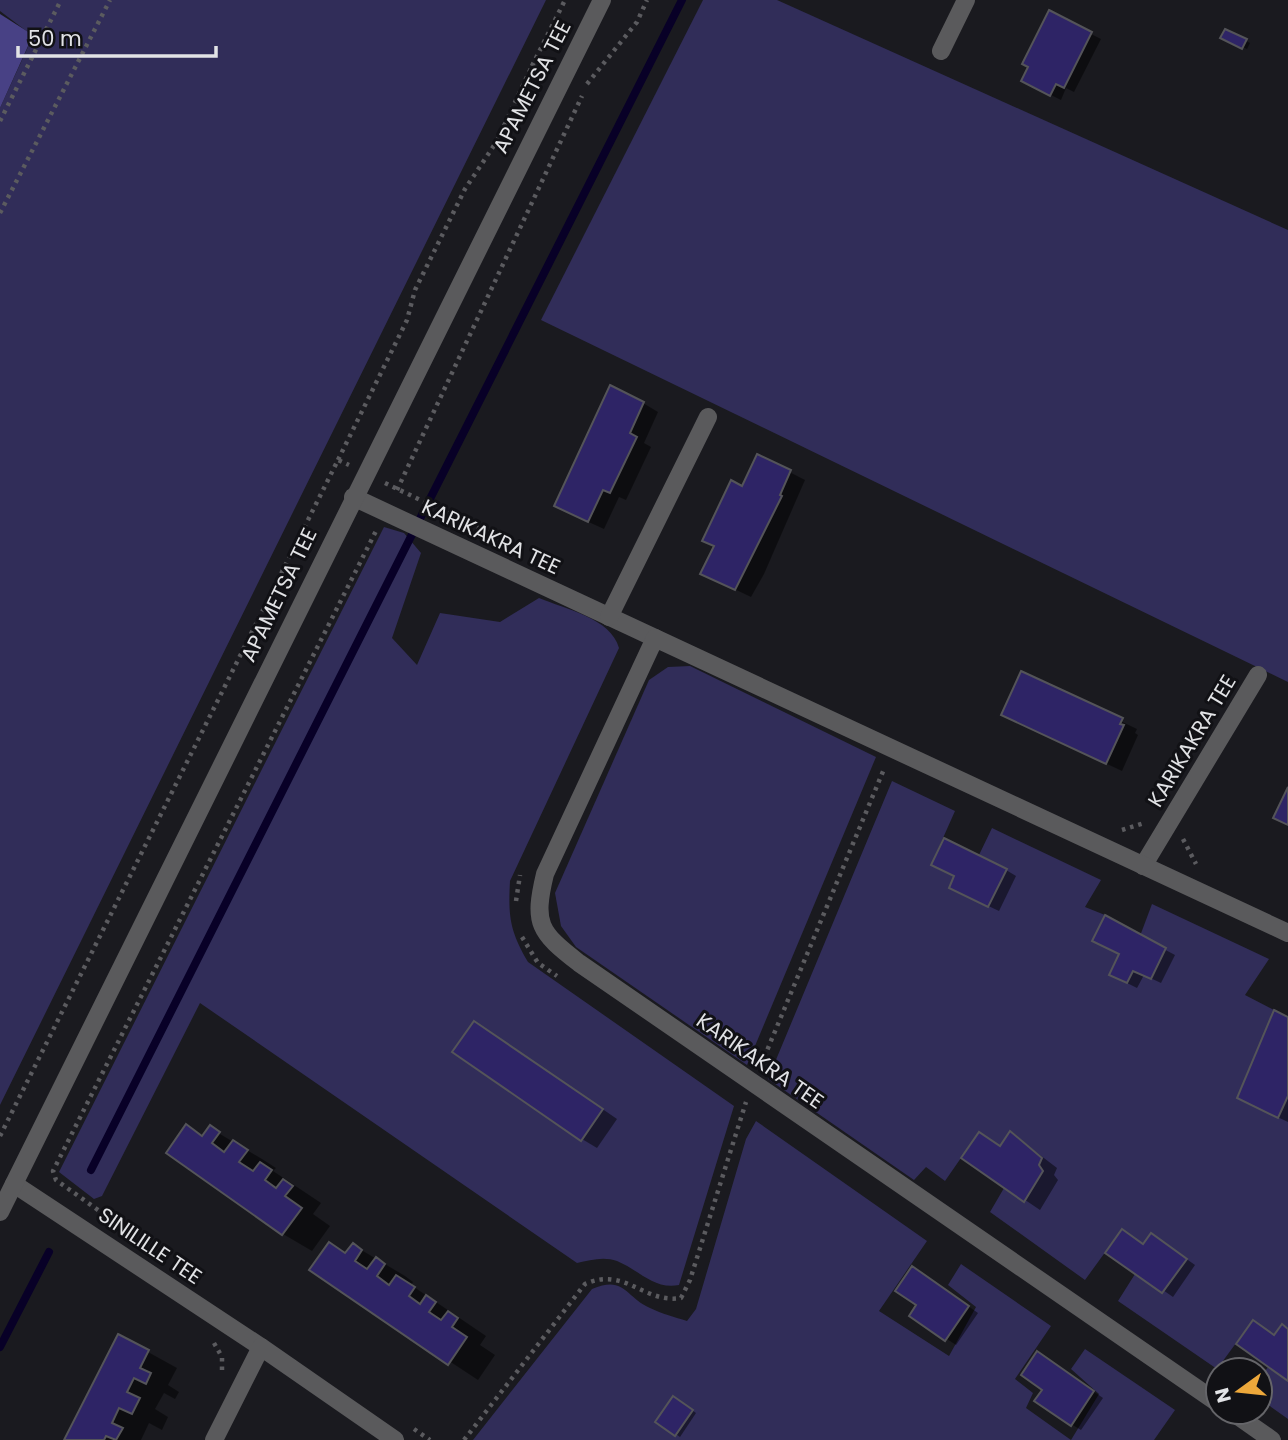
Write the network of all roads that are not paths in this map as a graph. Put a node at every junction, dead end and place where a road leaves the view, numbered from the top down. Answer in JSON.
{"nodes":[{"id":1,"x":602,"y":0,"type":"edge"},
{"id":2,"x":966,"y":0,"type":"edge"},
{"id":3,"x":941,"y":51,"type":"dead end"},
{"id":4,"x":708,"y":417,"type":"dead end"},
{"id":5,"x":353,"y":497,"type":"junction"},
{"id":6,"x":609,"y":617,"type":"junction"},
{"id":7,"x":655,"y":638,"type":"junction"},
{"id":8,"x":1258,"y":676,"type":"dead end"},
{"id":9,"x":1143,"y":866,"type":"junction"},
{"id":10,"x":1288,"y":933,"type":"edge"},
{"id":11,"x":14,"y":1184,"type":"junction"},
{"id":12,"x":0,"y":1212,"type":"edge"},
{"id":13,"x":261,"y":1347,"type":"junction"},
{"id":14,"x":1204,"y":1393,"type":"edge"},
{"id":15,"x":1252,"y":1426,"type":"edge"},
{"id":16,"x":214,"y":1440,"type":"edge"},
{"id":17,"x":395,"y":1440,"type":"edge"},
{"id":18,"x":1272,"y":1440,"type":"edge"}],
"edges":[{"from":1,"to":5,"type":"street","name":"APAMETSA TEE"},
{"from":2,"to":3,"type":"street"},
{"from":4,"to":6,"type":"street"},
{"from":5,"to":6,"type":"street","name":"KARIKAKRA TEE"},
{"from":5,"to":11,"type":"street","name":"APAMETSA TEE"},
{"from":6,"to":7,"type":"street","name":"KARIKAKRA TEE"},
{"from":7,"to":9,"type":"street","name":"KARIKAKRA TEE"},
{"from":7,"to":14,"type":"street","name":"KARIKAKRA TEE"},
{"from":8,"to":9,"type":"street","name":"KARIKAKRA TEE"},
{"from":9,"to":10,"type":"street","name":"KARIKAKRA TEE"},
{"from":11,"to":12,"type":"street","name":"APAMETSA TEE"},
{"from":11,"to":13,"type":"street","name":"SINILILLE TEE"},
{"from":13,"to":16,"type":"street"},
{"from":13,"to":17,"type":"street","name":"SINILILLE TEE"},
{"from":15,"to":18,"type":"street"}]}
